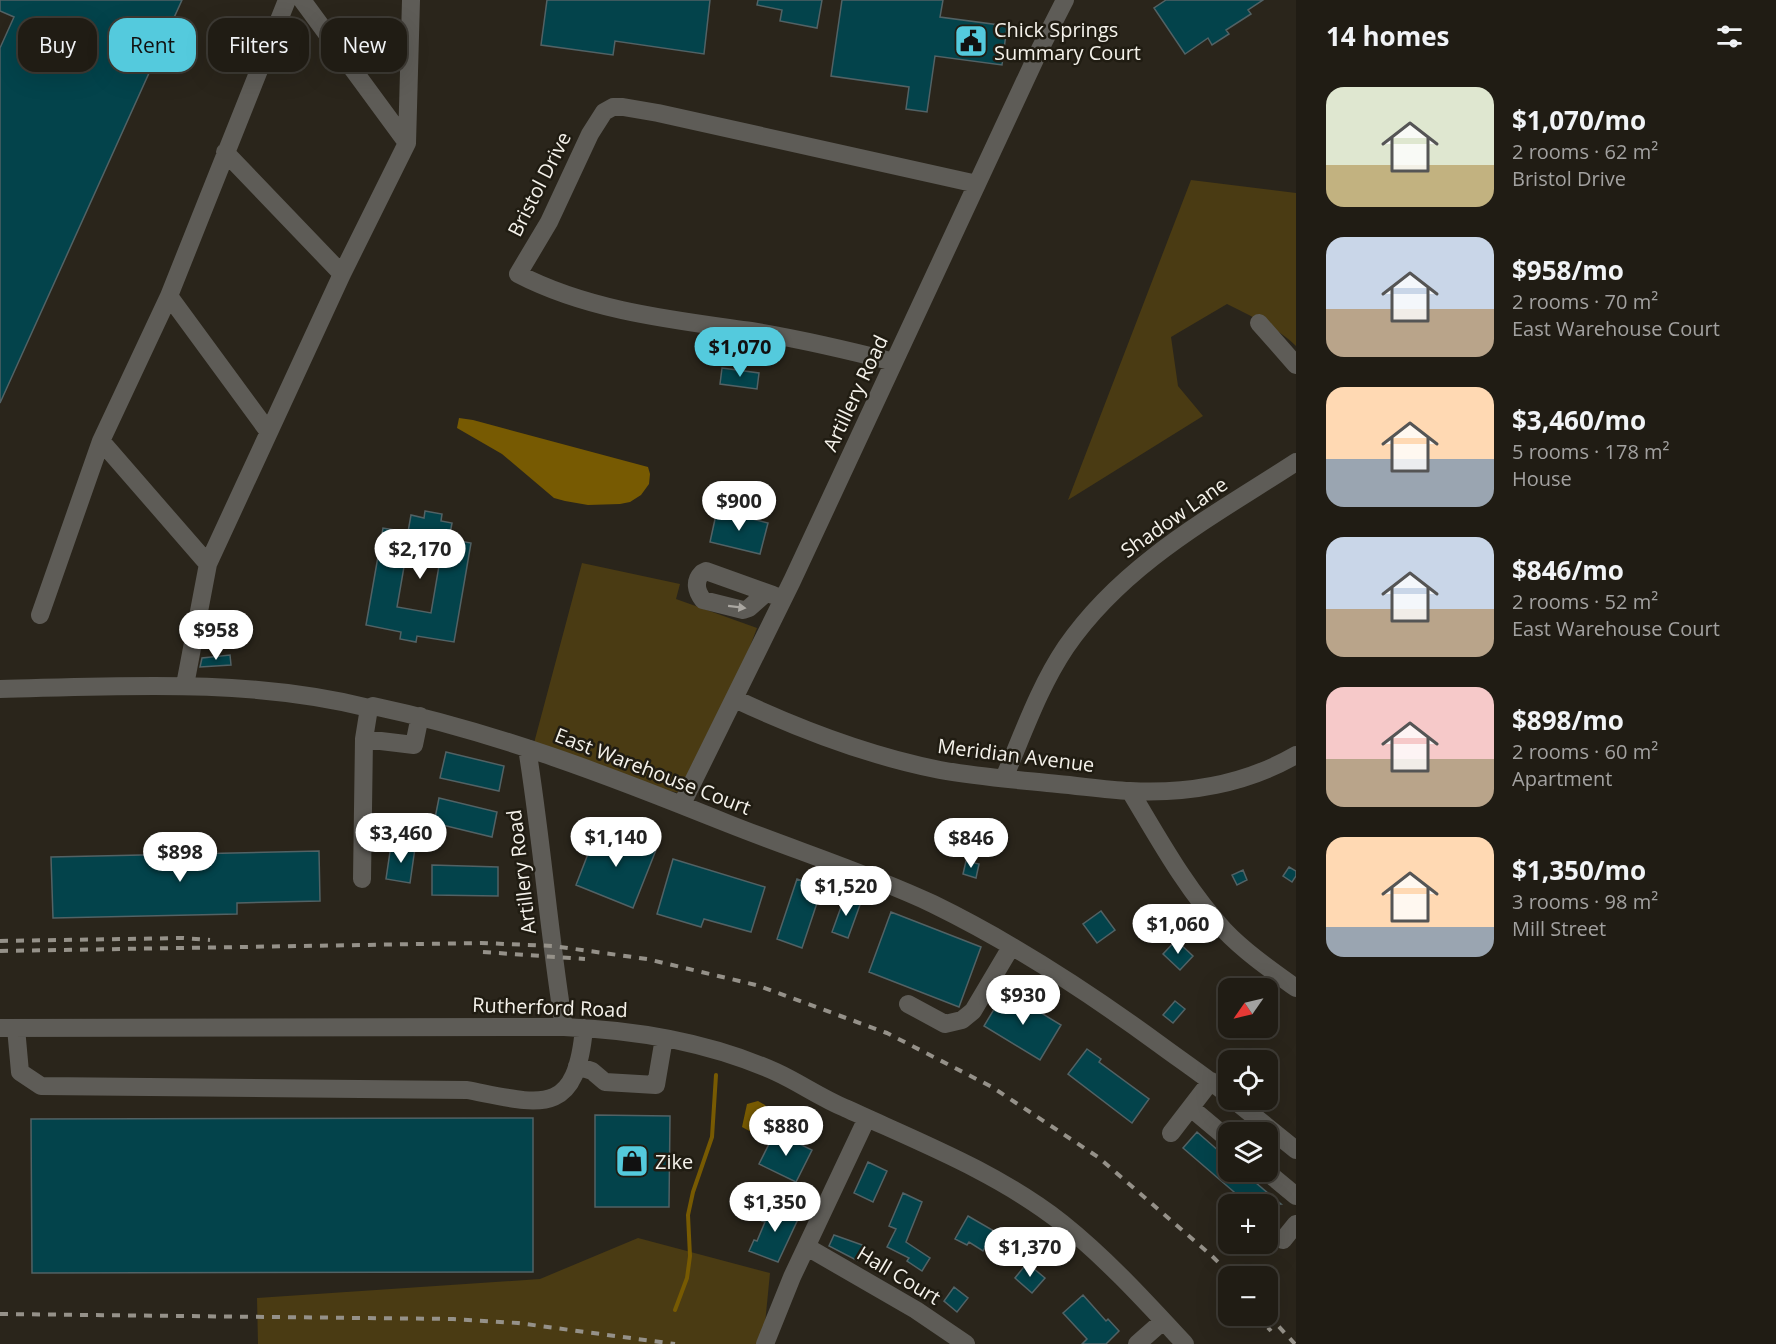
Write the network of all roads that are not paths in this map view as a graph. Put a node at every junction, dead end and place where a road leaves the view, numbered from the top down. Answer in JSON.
{"nodes":[{"id":1,"x":287,"y":0,"type":"edge"},
{"id":2,"x":302,"y":0,"type":"edge"},
{"id":3,"x":411,"y":0,"type":"edge"},
{"id":4,"x":1065,"y":0,"type":"edge"},
{"id":5,"x":407,"y":143,"type":"junction"},
{"id":6,"x":225,"y":152,"type":"junction"},
{"id":7,"x":977,"y":184,"type":"junction"},
{"id":8,"x":342,"y":274,"type":"junction"},
{"id":9,"x":169,"y":296,"type":"junction"},
{"id":10,"x":1259,"y":323,"type":"dead end"},
{"id":11,"x":894,"y":362,"type":"junction"},
{"id":12,"x":1296,"y":365,"type":"edge"},
{"id":13,"x":268,"y":431,"type":"junction"},
{"id":14,"x":101,"y":441,"type":"junction"},
{"id":15,"x":1296,"y":462,"type":"edge"},
{"id":16,"x":208,"y":564,"type":"junction"},
{"id":17,"x":775,"y":596,"type":"junction"},
{"id":18,"x":40,"y":615,"type":"dead end"},
{"id":19,"x":184,"y":685,"type":"junction"},
{"id":20,"x":0,"y":689,"type":"edge"},
{"id":21,"x":735,"y":699,"type":"junction"},
{"id":22,"x":369,"y":708,"type":"junction"},
{"id":23,"x":420,"y":716,"type":"junction"},
{"id":24,"x":364,"y":739,"type":"junction"},
{"id":25,"x":527,"y":748,"type":"junction"},
{"id":26,"x":1296,"y":755,"type":"edge"},
{"id":27,"x":1004,"y":778,"type":"junction"},
{"id":28,"x":1130,"y":791,"type":"junction"},
{"id":29,"x":682,"y":804,"type":"junction"},
{"id":30,"x":362,"y":879,"type":"dead end"},
{"id":31,"x":1011,"y":947,"type":"junction"},
{"id":32,"x":1296,"y":988,"type":"edge"},
{"id":33,"x":908,"y":1004,"type":"dead end"},
{"id":34,"x":564,"y":1027,"type":"junction"},
{"id":35,"x":8,"y":1028,"type":"edge"},
{"id":36,"x":584,"y":1028,"type":"junction"},
{"id":37,"x":664,"y":1038,"type":"junction"},
{"id":38,"x":578,"y":1066,"type":"junction"},
{"id":39,"x":1211,"y":1081,"type":"junction"},
{"id":40,"x":1218,"y":1087,"type":"edge"},
{"id":41,"x":1191,"y":1108,"type":"junction"},
{"id":42,"x":1246,"y":1110,"type":"edge"},
{"id":43,"x":867,"y":1118,"type":"junction"},
{"id":44,"x":1218,"y":1131,"type":"edge"},
{"id":45,"x":1171,"y":1133,"type":"dead end"},
{"id":46,"x":1296,"y":1150,"type":"edge"},
{"id":47,"x":1278,"y":1181,"type":"edge"},
{"id":48,"x":1296,"y":1196,"type":"edge"},
{"id":49,"x":1296,"y":1224,"type":"edge"},
{"id":50,"x":1283,"y":1240,"type":"dead end"},
{"id":51,"x":807,"y":1247,"type":"junction"},
{"id":52,"x":1163,"y":1321,"type":"junction"},
{"id":53,"x":765,"y":1344,"type":"edge"},
{"id":54,"x":966,"y":1344,"type":"edge"},
{"id":55,"x":1137,"y":1344,"type":"edge"},
{"id":56,"x":1185,"y":1344,"type":"edge"}],
"edges":[{"from":1,"to":6,"type":"street"},
{"from":2,"to":5,"type":"street"},
{"from":3,"to":5,"type":"street"},
{"from":4,"to":7,"type":"street","name":"Artillery Road"},
{"from":5,"to":8,"type":"street"},
{"from":6,"to":8,"type":"street"},
{"from":6,"to":9,"type":"street"},
{"from":7,"to":11,"type":"street","name":"Artillery Road"},
{"from":7,"to":11,"type":"street","name":"Bristol Drive"},
{"from":8,"to":13,"type":"street"},
{"from":9,"to":13,"type":"street"},
{"from":9,"to":14,"type":"street"},
{"from":10,"to":12,"type":"street"},
{"from":11,"to":17,"type":"street","name":"Artillery Road"},
{"from":13,"to":16,"type":"street"},
{"from":14,"to":16,"type":"street"},
{"from":14,"to":18,"type":"street"},
{"from":15,"to":27,"type":"street","name":"Shadow Lane"},
{"from":16,"to":19,"type":"street"},
{"from":17,"to":17,"type":"street","one_way":true},
{"from":17,"to":21,"type":"street","name":"Artillery Road"},
{"from":19,"to":20,"type":"street","name":"East Warehouse Court"},
{"from":19,"to":22,"type":"street","name":"East Warehouse Court"},
{"from":21,"to":27,"type":"street","name":"Meridian Avenue"},
{"from":21,"to":29,"type":"street","name":"Artillery Road"},
{"from":22,"to":23,"type":"street","name":"East Warehouse Court"},
{"from":22,"to":24,"type":"street"},
{"from":23,"to":24,"type":"street"},
{"from":23,"to":25,"type":"street","name":"East Warehouse Court"},
{"from":24,"to":30,"type":"street"},
{"from":25,"to":29,"type":"street","name":"East Warehouse Court"},
{"from":25,"to":34,"type":"street","name":"Artillery Road"},
{"from":26,"to":28,"type":"street","name":"Meridian Avenue"},
{"from":27,"to":28,"type":"street","name":"Meridian Avenue"},
{"from":28,"to":32,"type":"street"},
{"from":29,"to":31,"type":"street","name":"East Warehouse Court"},
{"from":31,"to":33,"type":"street"},
{"from":31,"to":39,"type":"street","name":"East Warehouse Court"},
{"from":34,"to":35,"type":"street","name":"Rutherford Road"},
{"from":34,"to":36,"type":"street","name":"Rutherford Road"},
{"from":35,"to":38,"type":"street"},
{"from":36,"to":37,"type":"street","name":"Rutherford Road"},
{"from":36,"to":38,"type":"street"},
{"from":37,"to":38,"type":"street"},
{"from":37,"to":43,"type":"street","name":"Rutherford Road"},
{"from":39,"to":40,"type":"street","name":"East Warehouse Court"},
{"from":39,"to":41,"type":"street"},
{"from":41,"to":44,"type":"street"},
{"from":41,"to":45,"type":"street"},
{"from":42,"to":46,"type":"street"},
{"from":43,"to":51,"type":"street"},
{"from":43,"to":52,"type":"street","name":"Rutherford Road"},
{"from":47,"to":48,"type":"street"},
{"from":49,"to":50,"type":"street"},
{"from":51,"to":53,"type":"street"},
{"from":51,"to":54,"type":"street","name":"Hall Court"},
{"from":52,"to":55,"type":"street"},
{"from":52,"to":56,"type":"street","name":"Rutherford Road"}]}
